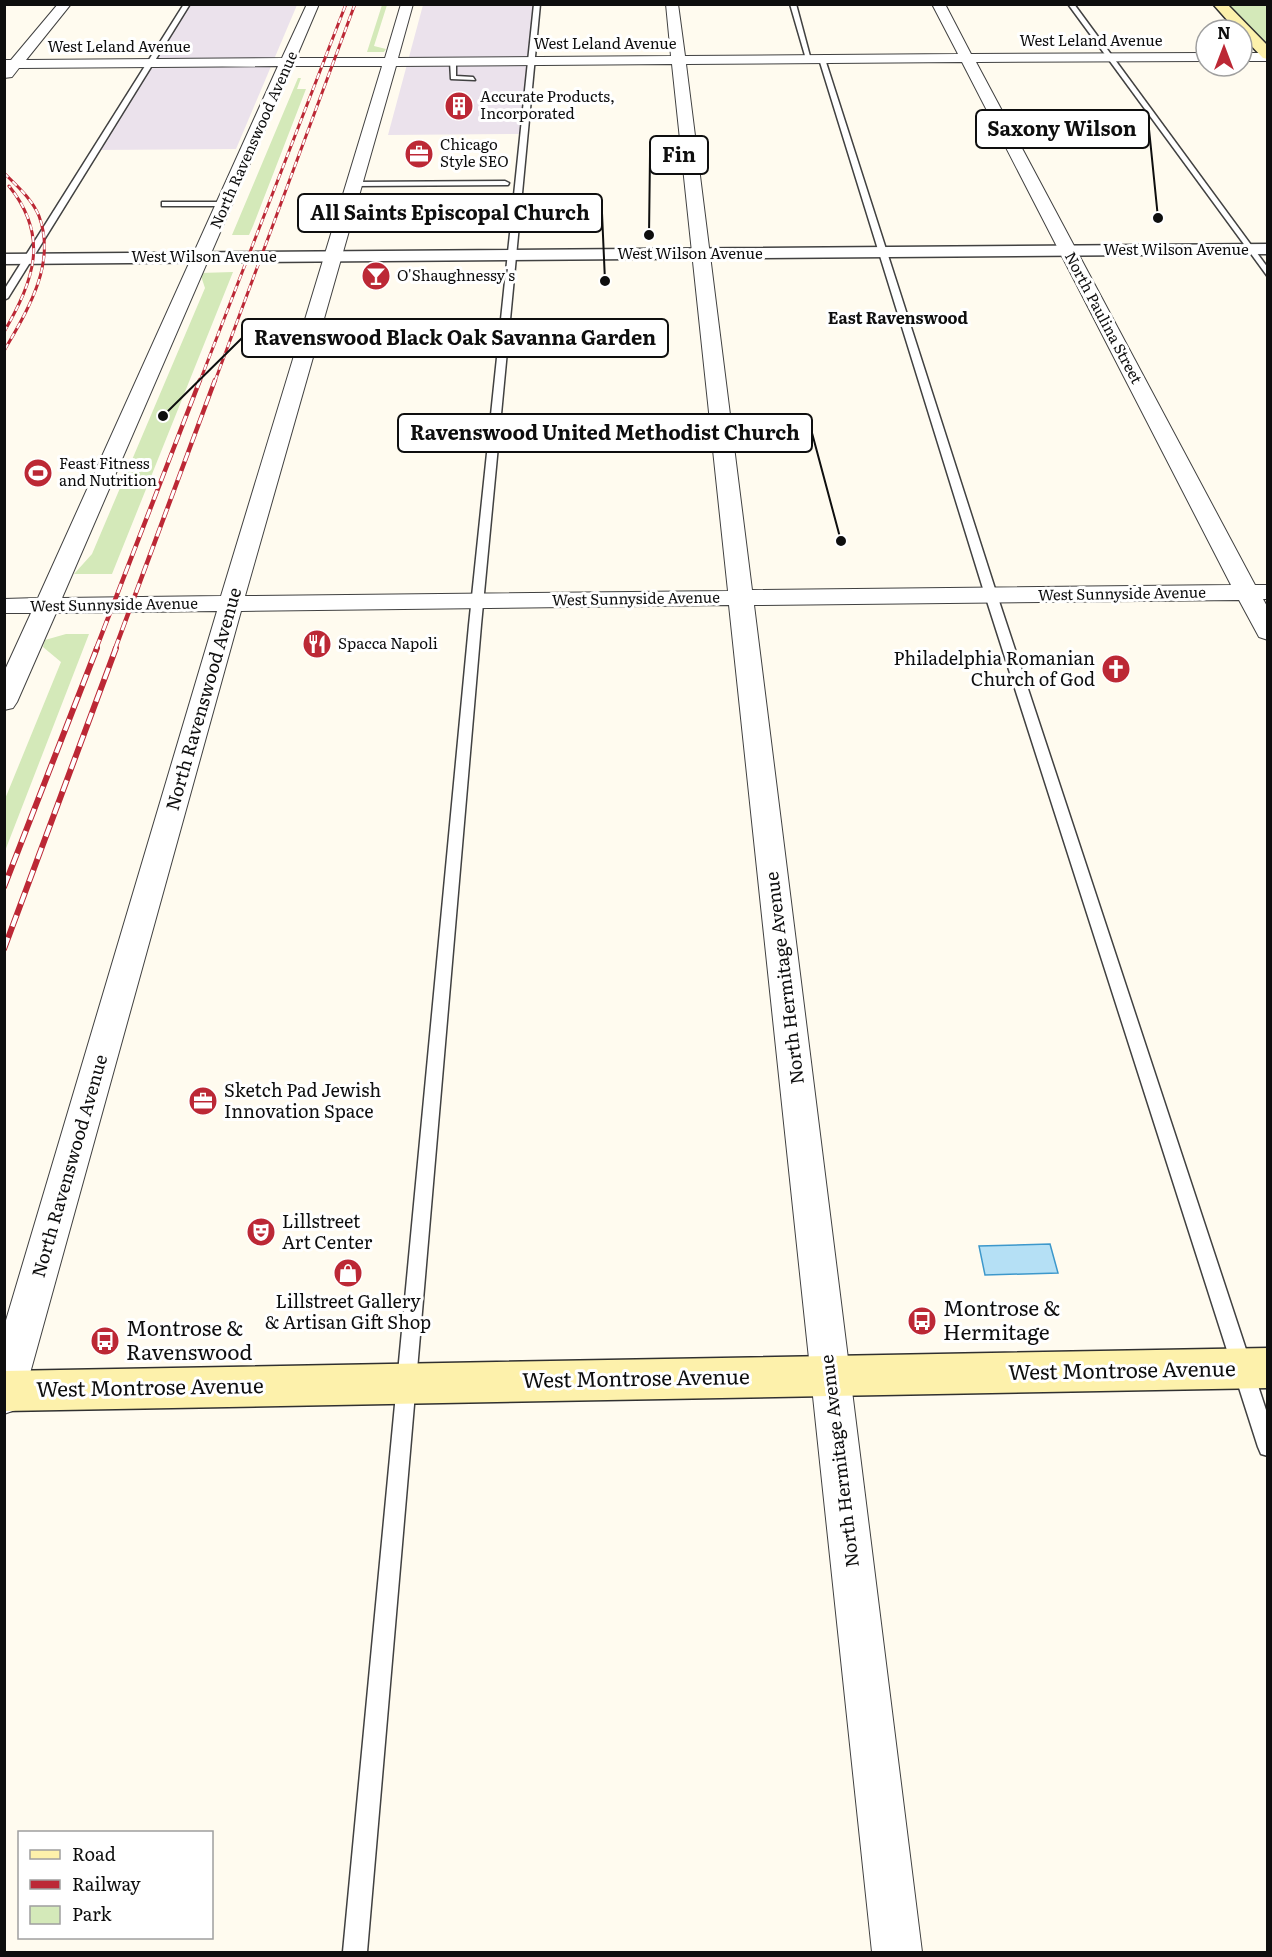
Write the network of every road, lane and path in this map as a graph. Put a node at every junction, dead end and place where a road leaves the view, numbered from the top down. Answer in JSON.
{"nodes":[{"id":1,"x":65,"y":4,"type":"edge"},
{"id":2,"x":187,"y":4,"type":"edge"},
{"id":3,"x":313,"y":4,"type":"edge"},
{"id":4,"x":406,"y":4,"type":"edge"},
{"id":5,"x":537,"y":4,"type":"edge"},
{"id":6,"x":672,"y":4,"type":"edge"},
{"id":7,"x":793,"y":4,"type":"edge"},
{"id":8,"x":938,"y":4,"type":"edge"},
{"id":9,"x":1071,"y":4,"type":"edge"},
{"id":10,"x":1219,"y":4,"type":"edge"},
{"id":11,"x":1268,"y":56,"type":"edge"},
{"id":12,"x":1194,"y":57,"type":"edge"},
{"id":13,"x":966,"y":58,"type":"junction"},
{"id":14,"x":1110,"y":58,"type":"junction"},
{"id":15,"x":815,"y":59,"type":"junction"},
{"id":16,"x":678,"y":60,"type":"junction"},
{"id":17,"x":389,"y":61,"type":"junction"},
{"id":18,"x":453,"y":61,"type":"junction"},
{"id":19,"x":532,"y":61,"type":"junction"},
{"id":20,"x":289,"y":62,"type":"junction"},
{"id":21,"x":151,"y":63,"type":"junction"},
{"id":22,"x":10,"y":64,"type":"edge"},
{"id":23,"x":1254,"y":67,"type":"edge"},
{"id":24,"x":1257,"y":70,"type":"dead end"},
{"id":25,"x":4,"y":77,"type":"edge"},
{"id":26,"x":473,"y":79,"type":"dead end"},
{"id":27,"x":505,"y":183,"type":"dead end"},
{"id":28,"x":355,"y":184,"type":"junction"},
{"id":29,"x":165,"y":204,"type":"dead end"},
{"id":30,"x":226,"y":204,"type":"junction"},
{"id":31,"x":1248,"y":249,"type":"junction"},
{"id":32,"x":1268,"y":249,"type":"edge"},
{"id":33,"x":1067,"y":250,"type":"junction"},
{"id":34,"x":883,"y":252,"type":"junction"},
{"id":35,"x":701,"y":253,"type":"junction"},
{"id":36,"x":512,"y":255,"type":"junction"},
{"id":37,"x":335,"y":256,"type":"junction"},
{"id":38,"x":202,"y":257,"type":"junction"},
{"id":39,"x":4,"y":259,"type":"edge"},
{"id":40,"x":29,"y":259,"type":"junction"},
{"id":41,"x":1268,"y":275,"type":"edge"},
{"id":42,"x":4,"y":298,"type":"edge"},
{"id":43,"x":1257,"y":592,"type":"edge"},
{"id":44,"x":991,"y":595,"type":"junction"},
{"id":45,"x":741,"y":598,"type":"junction"},
{"id":46,"x":477,"y":601,"type":"junction"},
{"id":47,"x":231,"y":604,"type":"junction"},
{"id":48,"x":4,"y":606,"type":"edge"},
{"id":49,"x":47,"y":606,"type":"junction"},
{"id":50,"x":1268,"y":632,"type":"edge"},
{"id":51,"x":4,"y":702,"type":"edge"},
{"id":52,"x":1255,"y":1368,"type":"edge"},
{"id":53,"x":831,"y":1376,"type":"junction"},
{"id":54,"x":407,"y":1384,"type":"junction"},
{"id":55,"x":5,"y":1392,"type":"edge"},
{"id":56,"x":1268,"y":1447,"type":"edge"},
{"id":57,"x":355,"y":1953,"type":"edge"},
{"id":58,"x":897,"y":1953,"type":"edge"}],
"edges":[{"from":1,"to":22,"type":"street"},
{"from":2,"to":21,"type":"lane"},
{"from":3,"to":20,"type":"street","name":"North Ravenswood Avenue"},
{"from":4,"to":17,"type":"street","name":"North Ravenswood Avenue"},
{"from":5,"to":19,"type":"lane"},
{"from":6,"to":16,"type":"street","name":"North Hermitage Avenue"},
{"from":7,"to":15,"type":"lane"},
{"from":8,"to":13,"type":"street","name":"North Paulina Street"},
{"from":9,"to":14,"type":"lane"},
{"from":10,"to":11,"type":"main road"},
{"from":12,"to":14,"type":"street","name":"West Leland Avenue"},
{"from":13,"to":14,"type":"street","name":"West Leland Avenue"},
{"from":13,"to":15,"type":"street","name":"West Leland Avenue"},
{"from":13,"to":33,"type":"street","name":"North Paulina Street"},
{"from":14,"to":31,"type":"lane"},
{"from":15,"to":16,"type":"street","name":"West Leland Avenue"},
{"from":15,"to":34,"type":"lane"},
{"from":16,"to":19,"type":"street","name":"West Leland Avenue"},
{"from":16,"to":35,"type":"street","name":"North Hermitage Avenue"},
{"from":17,"to":18,"type":"street","name":"West Leland Avenue"},
{"from":17,"to":20,"type":"street","name":"West Leland Avenue"},
{"from":17,"to":28,"type":"street","name":"North Ravenswood Avenue"},
{"from":18,"to":19,"type":"street","name":"West Leland Avenue"},
{"from":18,"to":26,"type":"lane"},
{"from":19,"to":36,"type":"lane"},
{"from":20,"to":21,"type":"street","name":"West Leland Avenue"},
{"from":20,"to":30,"type":"street","name":"North Ravenswood Avenue"},
{"from":21,"to":22,"type":"street","name":"West Leland Avenue"},
{"from":21,"to":40,"type":"lane"},
{"from":22,"to":25,"type":"street"},
{"from":23,"to":24,"type":"main road"},
{"from":27,"to":28,"type":"lane"},
{"from":28,"to":37,"type":"street","name":"North Ravenswood Avenue"},
{"from":29,"to":30,"type":"lane"},
{"from":30,"to":38,"type":"street","name":"North Ravenswood Avenue"},
{"from":31,"to":32,"type":"street","name":"West Wilson Avenue"},
{"from":31,"to":33,"type":"street","name":"West Wilson Avenue"},
{"from":31,"to":41,"type":"lane"},
{"from":33,"to":34,"type":"street","name":"West Wilson Avenue"},
{"from":33,"to":43,"type":"street","name":"North Paulina Street"},
{"from":34,"to":35,"type":"street","name":"West Wilson Avenue"},
{"from":34,"to":44,"type":"lane"},
{"from":35,"to":36,"type":"street","name":"West Wilson Avenue"},
{"from":35,"to":45,"type":"street","name":"North Hermitage Avenue"},
{"from":36,"to":37,"type":"street","name":"West Wilson Avenue"},
{"from":36,"to":46,"type":"lane"},
{"from":37,"to":38,"type":"street","name":"West Wilson Avenue"},
{"from":37,"to":47,"type":"street","name":"North Ravenswood Avenue"},
{"from":38,"to":40,"type":"street","name":"West Wilson Avenue"},
{"from":38,"to":49,"type":"street","name":"North Ravenswood Avenue"},
{"from":39,"to":40,"type":"street","name":"West Wilson Avenue"},
{"from":40,"to":42,"type":"lane"},
{"from":43,"to":44,"type":"street","name":"West Sunnyside Avenue"},
{"from":43,"to":50,"type":"street","name":"North Paulina Street"},
{"from":44,"to":45,"type":"street","name":"West Sunnyside Avenue"},
{"from":44,"to":52,"type":"lane"},
{"from":45,"to":46,"type":"street","name":"West Sunnyside Avenue"},
{"from":45,"to":53,"type":"street","name":"North Hermitage Avenue"},
{"from":46,"to":47,"type":"street","name":"West Sunnyside Avenue"},
{"from":46,"to":54,"type":"lane"},
{"from":47,"to":49,"type":"street","name":"West Sunnyside Avenue"},
{"from":47,"to":55,"type":"street","name":"North Ravenswood Avenue"},
{"from":48,"to":49,"type":"street","name":"West Sunnyside Avenue"},
{"from":49,"to":51,"type":"street","name":"North Ravenswood Avenue"},
{"from":52,"to":53,"type":"main road","name":"West Montrose Avenue"},
{"from":52,"to":56,"type":"lane"},
{"from":53,"to":54,"type":"main road","name":"West Montrose Avenue"},
{"from":53,"to":58,"type":"street","name":"North Hermitage Avenue"},
{"from":54,"to":55,"type":"main road","name":"West Montrose Avenue"},
{"from":54,"to":57,"type":"lane"}]}
